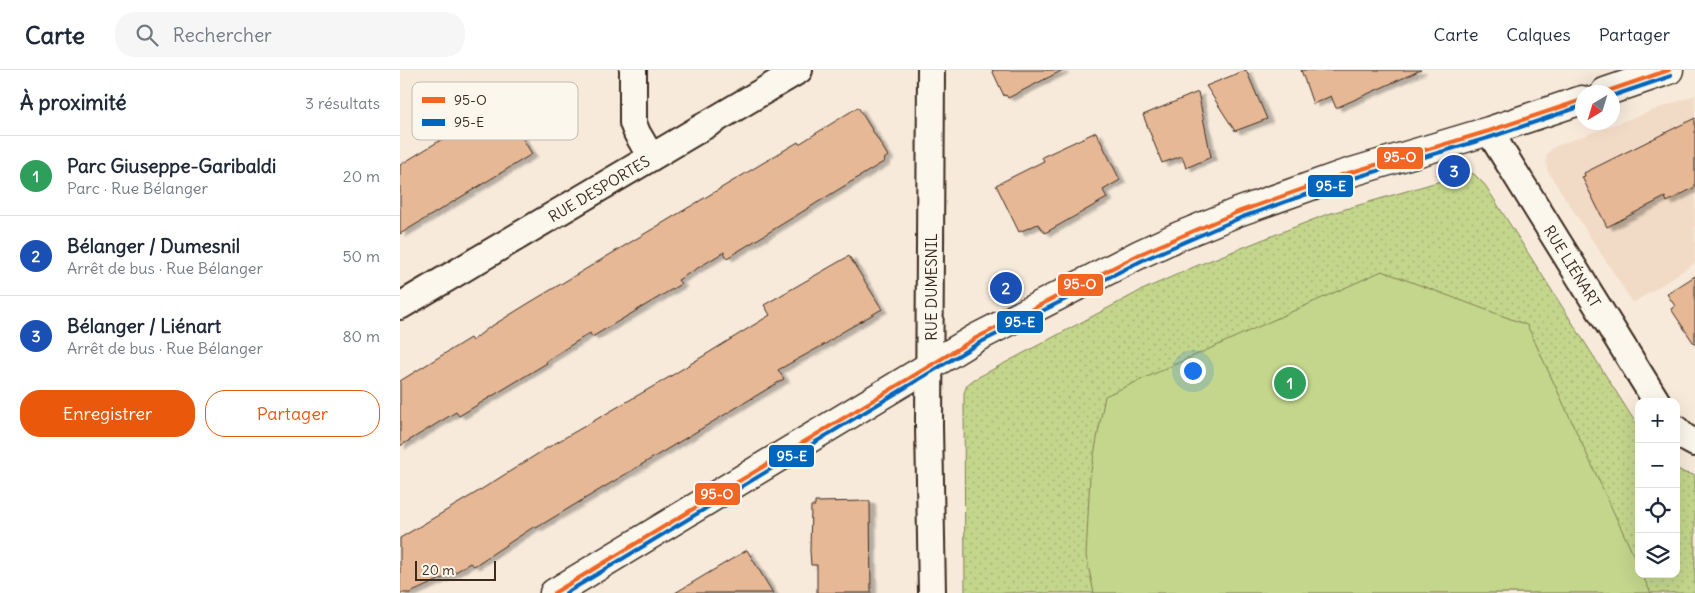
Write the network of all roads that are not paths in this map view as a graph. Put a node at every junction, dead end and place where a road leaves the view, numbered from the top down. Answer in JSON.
{"nodes":[{"id":1,"x":633,"y":70,"type":"edge"},
{"id":2,"x":799,"y":70,"type":"edge"},
{"id":3,"x":931,"y":70,"type":"edge"},
{"id":4,"x":1669,"y":70,"type":"edge"},
{"id":5,"x":1620,"y":87,"type":"edge"},
{"id":6,"x":1575,"y":102,"type":"edge"},
{"id":7,"x":1489,"y":131,"type":"junction"},
{"id":8,"x":651,"y":157,"type":"junction"},
{"id":9,"x":400,"y":306,"type":"edge"},
{"id":10,"x":930,"y":367,"type":"junction"},
{"id":11,"x":1655,"y":398,"type":"edge"},
{"id":12,"x":1680,"y":433,"type":"edge"},
{"id":13,"x":1695,"y":443,"type":"edge"},
{"id":14,"x":554,"y":593,"type":"edge"},
{"id":15,"x":932,"y":593,"type":"edge"}],
"edges":[{"from":1,"to":8,"type":"street"},
{"from":2,"to":8,"type":"street","name":"RUE DESPORTES"},
{"from":3,"to":10,"type":"street","name":"RUE DUMESNIL"},
{"from":4,"to":5,"type":"street"},
{"from":6,"to":7,"type":"street"},
{"from":7,"to":10,"type":"street"},
{"from":7,"to":11,"type":"street","name":"RUE LIÉNART"},
{"from":8,"to":9,"type":"street","name":"RUE DESPORTES"},
{"from":10,"to":14,"type":"street"},
{"from":10,"to":15,"type":"street","name":"RUE DUMESNIL"},
{"from":12,"to":13,"type":"street"}]}
